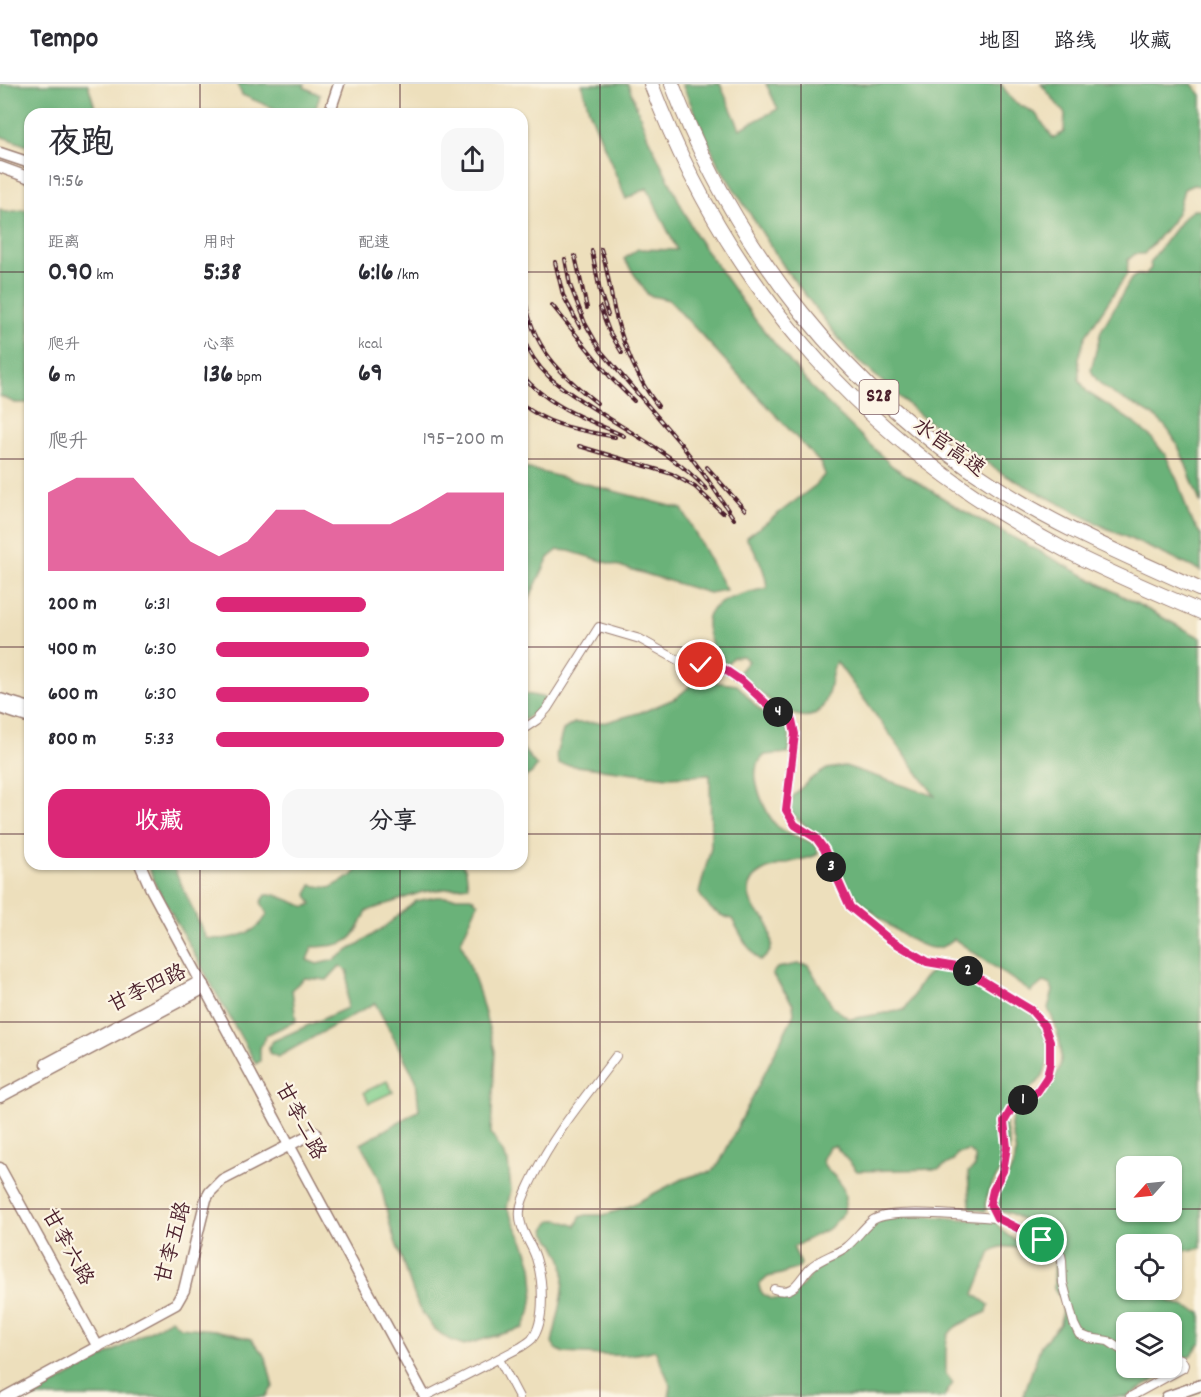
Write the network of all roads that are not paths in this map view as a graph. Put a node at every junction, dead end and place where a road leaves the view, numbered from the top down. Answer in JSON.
{"nodes":[{"id":1,"x":339,"y":84,"type":"edge"},
{"id":2,"x":347,"y":84,"type":"edge"},
{"id":3,"x":651,"y":84,"type":"edge"},
{"id":4,"x":672,"y":84,"type":"edge"},
{"id":5,"x":331,"y":108,"type":"edge"},
{"id":6,"x":339,"y":108,"type":"edge"},
{"id":7,"x":0,"y":153,"type":"edge"},
{"id":8,"x":24,"y":161,"type":"edge"},
{"id":9,"x":0,"y":167,"type":"edge"},
{"id":10,"x":24,"y":176,"type":"edge"},
{"id":11,"x":1201,"y":590,"type":"edge"},
{"id":12,"x":1201,"y":612,"type":"edge"},
{"id":13,"x":0,"y":699,"type":"edge"},
{"id":14,"x":24,"y":706,"type":"edge"},
{"id":15,"x":0,"y":708,"type":"edge"},
{"id":16,"x":24,"y":716,"type":"edge"},
{"id":17,"x":528,"y":726,"type":"edge"},
{"id":18,"x":135,"y":870,"type":"edge"},
{"id":19,"x":143,"y":870,"type":"edge"},
{"id":20,"x":199,"y":987,"type":"junction"},
{"id":21,"x":616,"y":1056,"type":"dead end"},
{"id":22,"x":0,"y":1089,"type":"edge"},
{"id":23,"x":0,"y":1097,"type":"edge"},
{"id":24,"x":315,"y":1132,"type":"dead end"},
{"id":25,"x":286,"y":1147,"type":"junction"},
{"id":26,"x":0,"y":1168,"type":"edge"},
{"id":27,"x":997,"y":1218,"type":"junction"},
{"id":28,"x":774,"y":1289,"type":"dead end"},
{"id":29,"x":1116,"y":1346,"type":"edge"},
{"id":30,"x":98,"y":1347,"type":"junction"},
{"id":31,"x":499,"y":1359,"type":"junction"},
{"id":32,"x":1165,"y":1378,"type":"edge"},
{"id":33,"x":1201,"y":1385,"type":"edge"},
{"id":34,"x":1201,"y":1392,"type":"edge"},
{"id":35,"x":5,"y":1397,"type":"edge"},
{"id":36,"x":417,"y":1397,"type":"edge"},
{"id":37,"x":424,"y":1397,"type":"edge"},
{"id":38,"x":519,"y":1397,"type":"edge"},
{"id":39,"x":1130,"y":1397,"type":"edge"},
{"id":40,"x":1167,"y":1397,"type":"edge"},
{"id":41,"x":1184,"y":1397,"type":"edge"}],
"edges":[{"from":1,"to":5,"type":"street"},
{"from":2,"to":6,"type":"street"},
{"from":3,"to":12,"type":"highway","name":"水官高速","number":"S28"},
{"from":4,"to":11,"type":"highway","name":"水官高速","number":"S28"},
{"from":7,"to":8,"type":"street"},
{"from":9,"to":10,"type":"street"},
{"from":13,"to":14,"type":"street"},
{"from":15,"to":16,"type":"street"},
{"from":17,"to":27,"type":"street"},
{"from":18,"to":20,"type":"street","name":"甘李二路"},
{"from":19,"to":20,"type":"street","name":"甘李二路"},
{"from":20,"to":22,"type":"street","name":"甘李四路"},
{"from":20,"to":23,"type":"street","name":"甘李四路"},
{"from":20,"to":25,"type":"street","name":"甘李二路"},
{"from":21,"to":31,"type":"street"},
{"from":24,"to":25,"type":"street","name":"甘李五路"},
{"from":25,"to":30,"type":"street","name":"甘李五路"},
{"from":25,"to":36,"type":"street","name":"甘李二路"},
{"from":25,"to":37,"type":"street","name":"甘李二路"},
{"from":26,"to":30,"type":"street","name":"甘李六路"},
{"from":27,"to":28,"type":"street"},
{"from":27,"to":29,"type":"street"},
{"from":30,"to":35,"type":"street","name":"甘李五路"},
{"from":31,"to":37,"type":"street"},
{"from":31,"to":38,"type":"street"},
{"from":32,"to":39,"type":"street"},
{"from":33,"to":40,"type":"street"},
{"from":34,"to":41,"type":"street"}]}
